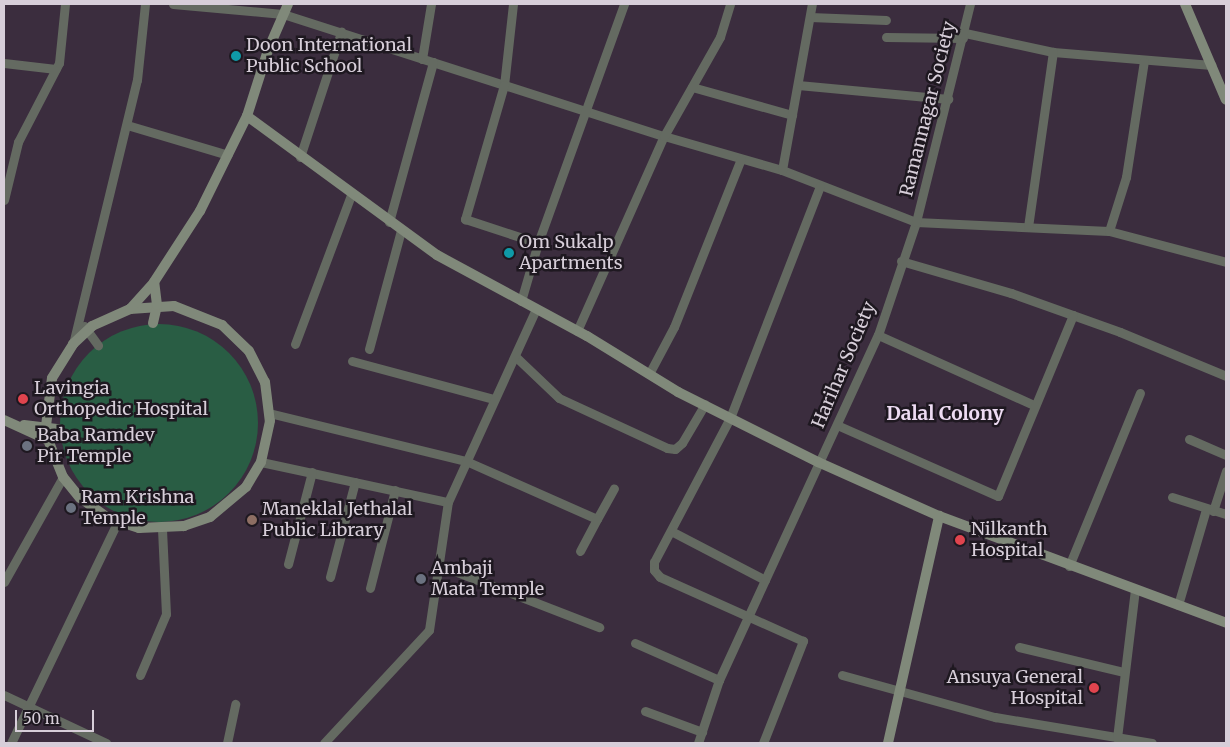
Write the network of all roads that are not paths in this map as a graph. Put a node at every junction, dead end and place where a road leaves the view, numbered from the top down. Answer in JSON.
{"nodes":[{"id":1,"x":65,"y":4,"type":"edge"},
{"id":2,"x":145,"y":4,"type":"edge"},
{"id":3,"x":173,"y":4,"type":"edge"},
{"id":4,"x":288,"y":4,"type":"edge"},
{"id":5,"x":431,"y":4,"type":"edge"},
{"id":6,"x":513,"y":4,"type":"edge"},
{"id":7,"x":624,"y":4,"type":"edge"},
{"id":8,"x":730,"y":4,"type":"edge"},
{"id":9,"x":812,"y":4,"type":"edge"},
{"id":10,"x":970,"y":4,"type":"edge"},
{"id":11,"x":1185,"y":5,"type":"edge"},
{"id":12,"x":283,"y":14,"type":"junction"},
{"id":13,"x":810,"y":16,"type":"junction"},
{"id":14,"x":886,"y":20,"type":"dead end"},
{"id":15,"x":341,"y":32,"type":"junction"},
{"id":16,"x":964,"y":36,"type":"junction"},
{"id":17,"x":886,"y":37,"type":"dead end"},
{"id":18,"x":1053,"y":52,"type":"junction"},
{"id":19,"x":422,"y":58,"type":"junction"},
{"id":20,"x":1144,"y":61,"type":"junction"},
{"id":21,"x":433,"y":62,"type":"junction"},
{"id":22,"x":4,"y":63,"type":"edge"},
{"id":23,"x":1211,"y":65,"type":"junction"},
{"id":24,"x":56,"y":69,"type":"junction"},
{"id":25,"x":504,"y":85,"type":"junction"},
{"id":26,"x":798,"y":85,"type":"junction"},
{"id":27,"x":692,"y":86,"type":"junction"},
{"id":28,"x":948,"y":100,"type":"junction"},
{"id":29,"x":1226,"y":100,"type":"edge"},
{"id":30,"x":583,"y":110,"type":"junction"},
{"id":31,"x":792,"y":115,"type":"junction"},
{"id":32,"x":247,"y":116,"type":"junction"},
{"id":33,"x":127,"y":125,"type":"junction"},
{"id":34,"x":664,"y":136,"type":"junction"},
{"id":35,"x":228,"y":154,"type":"junction"},
{"id":36,"x":300,"y":157,"type":"junction"},
{"id":37,"x":741,"y":159,"type":"junction"},
{"id":38,"x":763,"y":165,"type":"junction"},
{"id":39,"x":782,"y":170,"type":"junction"},
{"id":40,"x":817,"y":185,"type":"junction"},
{"id":41,"x":351,"y":195,"type":"junction"},
{"id":42,"x":4,"y":200,"type":"edge"},
{"id":43,"x":390,"y":222,"type":"junction"},
{"id":44,"x":916,"y":222,"type":"junction"},
{"id":45,"x":1028,"y":227,"type":"junction"},
{"id":46,"x":401,"y":230,"type":"junction"},
{"id":47,"x":1109,"y":231,"type":"junction"},
{"id":48,"x":538,"y":243,"type":"junction"},
{"id":49,"x":901,"y":261,"type":"junction"},
{"id":50,"x":1226,"y":262,"type":"edge"},
{"id":51,"x":154,"y":282,"type":"junction"},
{"id":52,"x":521,"y":301,"type":"junction"},
{"id":53,"x":157,"y":305,"type":"junction"},
{"id":54,"x":130,"y":309,"type":"junction"},
{"id":55,"x":536,"y":309,"type":"junction"},
{"id":56,"x":1073,"y":316,"type":"junction"},
{"id":57,"x":81,"y":320,"type":"junction"},
{"id":58,"x":152,"y":323,"type":"dead end"},
{"id":59,"x":577,"y":331,"type":"junction"},
{"id":60,"x":86,"y":332,"type":"junction"},
{"id":61,"x":878,"y":335,"type":"junction"},
{"id":62,"x":72,"y":344,"type":"junction"},
{"id":63,"x":295,"y":344,"type":"dead end"},
{"id":64,"x":98,"y":345,"type":"dead end"},
{"id":65,"x":369,"y":349,"type":"dead end"},
{"id":66,"x":517,"y":358,"type":"junction"},
{"id":67,"x":352,"y":361,"type":"dead end"},
{"id":68,"x":649,"y":374,"type":"junction"},
{"id":69,"x":1226,"y":376,"type":"edge"},
{"id":70,"x":1140,"y":393,"type":"dead end"},
{"id":71,"x":494,"y":399,"type":"junction"},
{"id":72,"x":705,"y":404,"type":"junction"},
{"id":73,"x":1034,"y":405,"type":"junction"},
{"id":74,"x":269,"y":413,"type":"junction"},
{"id":75,"x":730,"y":418,"type":"junction"},
{"id":76,"x":5,"y":423,"type":"edge"},
{"id":77,"x":20,"y":425,"type":"junction"},
{"id":78,"x":838,"y":425,"type":"junction"},
{"id":79,"x":46,"y":426,"type":"junction"},
{"id":80,"x":59,"y":429,"type":"dead end"},
{"id":81,"x":1189,"y":439,"type":"dead end"},
{"id":82,"x":48,"y":440,"type":"junction"},
{"id":83,"x":1226,"y":455,"type":"edge"},
{"id":84,"x":466,"y":461,"type":"junction"},
{"id":85,"x":261,"y":462,"type":"junction"},
{"id":86,"x":818,"y":462,"type":"junction"},
{"id":87,"x":1226,"y":471,"type":"edge"},
{"id":88,"x":312,"y":472,"type":"junction"},
{"id":89,"x":63,"y":477,"type":"junction"},
{"id":90,"x":355,"y":482,"type":"junction"},
{"id":91,"x":614,"y":488,"type":"dead end"},
{"id":92,"x":395,"y":490,"type":"junction"},
{"id":93,"x":1172,"y":497,"type":"dead end"},
{"id":94,"x":448,"y":502,"type":"junction"},
{"id":95,"x":1209,"y":510,"type":"junction"},
{"id":96,"x":1226,"y":514,"type":"edge"},
{"id":97,"x":939,"y":516,"type":"junction"},
{"id":98,"x":597,"y":519,"type":"junction"},
{"id":99,"x":118,"y":521,"type":"junction"},
{"id":100,"x":162,"y":529,"type":"junction"},
{"id":101,"x":670,"y":531,"type":"junction"},
{"id":102,"x":580,"y":552,"type":"dead end"},
{"id":103,"x":288,"y":564,"type":"dead end"},
{"id":104,"x":439,"y":566,"type":"junction"},
{"id":105,"x":1069,"y":566,"type":"junction"},
{"id":106,"x":330,"y":577,"type":"dead end"},
{"id":107,"x":765,"y":580,"type":"junction"},
{"id":108,"x":4,"y":582,"type":"edge"},
{"id":109,"x":370,"y":588,"type":"dead end"},
{"id":110,"x":1136,"y":590,"type":"junction"},
{"id":111,"x":1178,"y":605,"type":"junction"},
{"id":112,"x":748,"y":617,"type":"junction"},
{"id":113,"x":1226,"y":623,"type":"edge"},
{"id":114,"x":599,"y":627,"type":"dead end"},
{"id":115,"x":634,"y":643,"type":"dead end"},
{"id":116,"x":1019,"y":647,"type":"dead end"},
{"id":117,"x":1123,"y":672,"type":"junction"},
{"id":118,"x":140,"y":675,"type":"dead end"},
{"id":119,"x":842,"y":675,"type":"dead end"},
{"id":120,"x":719,"y":680,"type":"junction"},
{"id":121,"x":900,"y":692,"type":"junction"},
{"id":122,"x":4,"y":695,"type":"edge"},
{"id":123,"x":235,"y":704,"type":"dead end"},
{"id":124,"x":27,"y":707,"type":"junction"},
{"id":125,"x":645,"y":711,"type":"dead end"},
{"id":126,"x":702,"y":732,"type":"junction"},
{"id":127,"x":1117,"y":738,"type":"junction"},
{"id":128,"x":11,"y":743,"type":"edge"},
{"id":129,"x":105,"y":743,"type":"edge"},
{"id":130,"x":227,"y":743,"type":"edge"},
{"id":131,"x":324,"y":743,"type":"edge"},
{"id":132,"x":698,"y":743,"type":"edge"},
{"id":133,"x":763,"y":743,"type":"edge"},
{"id":134,"x":888,"y":743,"type":"edge"},
{"id":135,"x":1152,"y":743,"type":"edge"}],
"edges":[{"from":1,"to":24,"type":"street"},
{"from":2,"to":33,"type":"street"},
{"from":3,"to":12,"type":"street"},
{"from":4,"to":12,"type":"street"},
{"from":5,"to":19,"type":"street"},
{"from":6,"to":25,"type":"street"},
{"from":7,"to":30,"type":"street"},
{"from":8,"to":27,"type":"street"},
{"from":9,"to":13,"type":"street"},
{"from":10,"to":16,"type":"street","name":"Ramannagar Society"},
{"from":11,"to":23,"type":"street"},
{"from":12,"to":15,"type":"street"},
{"from":12,"to":32,"type":"street"},
{"from":13,"to":14,"type":"street"},
{"from":13,"to":26,"type":"street"},
{"from":15,"to":19,"type":"street"},
{"from":15,"to":36,"type":"street"},
{"from":16,"to":17,"type":"street"},
{"from":16,"to":18,"type":"street"},
{"from":16,"to":28,"type":"street","name":"Ramannagar Society"},
{"from":18,"to":20,"type":"street"},
{"from":18,"to":45,"type":"street"},
{"from":19,"to":21,"type":"street"},
{"from":20,"to":23,"type":"street"},
{"from":20,"to":47,"type":"street"},
{"from":21,"to":25,"type":"street"},
{"from":21,"to":43,"type":"street"},
{"from":22,"to":24,"type":"street"},
{"from":23,"to":29,"type":"street"},
{"from":24,"to":42,"type":"street"},
{"from":25,"to":30,"type":"street"},
{"from":25,"to":48,"type":"street"},
{"from":26,"to":28,"type":"street"},
{"from":26,"to":31,"type":"street"},
{"from":27,"to":31,"type":"street"},
{"from":27,"to":34,"type":"street"},
{"from":28,"to":44,"type":"street","name":"Ramannagar Society"},
{"from":30,"to":34,"type":"street"},
{"from":30,"to":48,"type":"street"},
{"from":31,"to":39,"type":"street"},
{"from":32,"to":35,"type":"street"},
{"from":32,"to":36,"type":"street"},
{"from":33,"to":35,"type":"street"},
{"from":33,"to":57,"type":"street"},
{"from":34,"to":37,"type":"street"},
{"from":34,"to":59,"type":"street"},
{"from":35,"to":51,"type":"street"},
{"from":36,"to":41,"type":"street"},
{"from":37,"to":38,"type":"street"},
{"from":37,"to":68,"type":"street"},
{"from":38,"to":39,"type":"street"},
{"from":38,"to":40,"type":"street"},
{"from":39,"to":40,"type":"street"},
{"from":40,"to":44,"type":"street"},
{"from":40,"to":75,"type":"street"},
{"from":41,"to":43,"type":"street"},
{"from":41,"to":63,"type":"street"},
{"from":43,"to":46,"type":"street"},
{"from":44,"to":45,"type":"street"},
{"from":44,"to":49,"type":"street","name":"Harihar Society"},
{"from":45,"to":47,"type":"street"},
{"from":46,"to":52,"type":"street"},
{"from":46,"to":65,"type":"street"},
{"from":47,"to":50,"type":"street"},
{"from":48,"to":52,"type":"street"},
{"from":49,"to":56,"type":"street"},
{"from":49,"to":61,"type":"street","name":"Harihar Society"},
{"from":51,"to":53,"type":"street"},
{"from":51,"to":54,"type":"street"},
{"from":52,"to":55,"type":"street"},
{"from":53,"to":54,"type":"street"},
{"from":53,"to":58,"type":"street"},
{"from":53,"to":74,"type":"street"},
{"from":54,"to":60,"type":"street"},
{"from":55,"to":59,"type":"street"},
{"from":55,"to":66,"type":"street"},
{"from":56,"to":69,"type":"street"},
{"from":56,"to":73,"type":"street"},
{"from":57,"to":60,"type":"street"},
{"from":57,"to":62,"type":"street"},
{"from":59,"to":68,"type":"street"},
{"from":60,"to":62,"type":"street"},
{"from":60,"to":64,"type":"street"},
{"from":61,"to":73,"type":"street"},
{"from":61,"to":78,"type":"street","name":"Harihar Society"},
{"from":62,"to":79,"type":"street"},
{"from":66,"to":71,"type":"street"},
{"from":66,"to":72,"type":"street"},
{"from":67,"to":71,"type":"street"},
{"from":68,"to":72,"type":"street"},
{"from":70,"to":105,"type":"street"},
{"from":71,"to":84,"type":"street"},
{"from":72,"to":75,"type":"street"},
{"from":73,"to":78,"type":"street"},
{"from":74,"to":84,"type":"street"},
{"from":74,"to":85,"type":"street"},
{"from":75,"to":86,"type":"street"},
{"from":75,"to":101,"type":"street"},
{"from":76,"to":77,"type":"street"},
{"from":77,"to":79,"type":"street"},
{"from":77,"to":82,"type":"street"},
{"from":78,"to":86,"type":"street","name":"Harihar Society"},
{"from":79,"to":80,"type":"street"},
{"from":79,"to":82,"type":"street"},
{"from":81,"to":83,"type":"street"},
{"from":82,"to":89,"type":"street"},
{"from":84,"to":94,"type":"street"},
{"from":84,"to":98,"type":"street"},
{"from":85,"to":88,"type":"street"},
{"from":85,"to":100,"type":"street"},
{"from":86,"to":97,"type":"street"},
{"from":86,"to":107,"type":"street","name":"Harihar Society"},
{"from":87,"to":95,"type":"street"},
{"from":88,"to":90,"type":"street"},
{"from":88,"to":103,"type":"street"},
{"from":89,"to":99,"type":"street"},
{"from":89,"to":108,"type":"street"},
{"from":90,"to":92,"type":"street"},
{"from":90,"to":106,"type":"street"},
{"from":91,"to":98,"type":"street"},
{"from":92,"to":94,"type":"street"},
{"from":92,"to":109,"type":"street"},
{"from":93,"to":95,"type":"street"},
{"from":94,"to":104,"type":"street"},
{"from":95,"to":96,"type":"street"},
{"from":95,"to":111,"type":"street"},
{"from":97,"to":105,"type":"street"},
{"from":97,"to":121,"type":"street"},
{"from":98,"to":102,"type":"street"},
{"from":99,"to":100,"type":"street"},
{"from":99,"to":124,"type":"street"},
{"from":100,"to":118,"type":"street"},
{"from":101,"to":107,"type":"street"},
{"from":101,"to":112,"type":"street"},
{"from":104,"to":114,"type":"street"},
{"from":104,"to":131,"type":"street"},
{"from":105,"to":110,"type":"street"},
{"from":107,"to":112,"type":"street","name":"Harihar Society"},
{"from":110,"to":111,"type":"street"},
{"from":110,"to":117,"type":"street"},
{"from":111,"to":113,"type":"street"},
{"from":112,"to":120,"type":"street","name":"Harihar Society"},
{"from":112,"to":133,"type":"street"},
{"from":115,"to":120,"type":"street"},
{"from":116,"to":117,"type":"street"},
{"from":117,"to":127,"type":"street"},
{"from":119,"to":121,"type":"street"},
{"from":120,"to":126,"type":"street","name":"Harihar Society"},
{"from":121,"to":127,"type":"street"},
{"from":121,"to":134,"type":"street"},
{"from":122,"to":124,"type":"street"},
{"from":123,"to":130,"type":"street"},
{"from":124,"to":128,"type":"street"},
{"from":124,"to":129,"type":"street"},
{"from":125,"to":126,"type":"street"},
{"from":126,"to":132,"type":"street","name":"Harihar Society"},
{"from":127,"to":135,"type":"street"}]}
